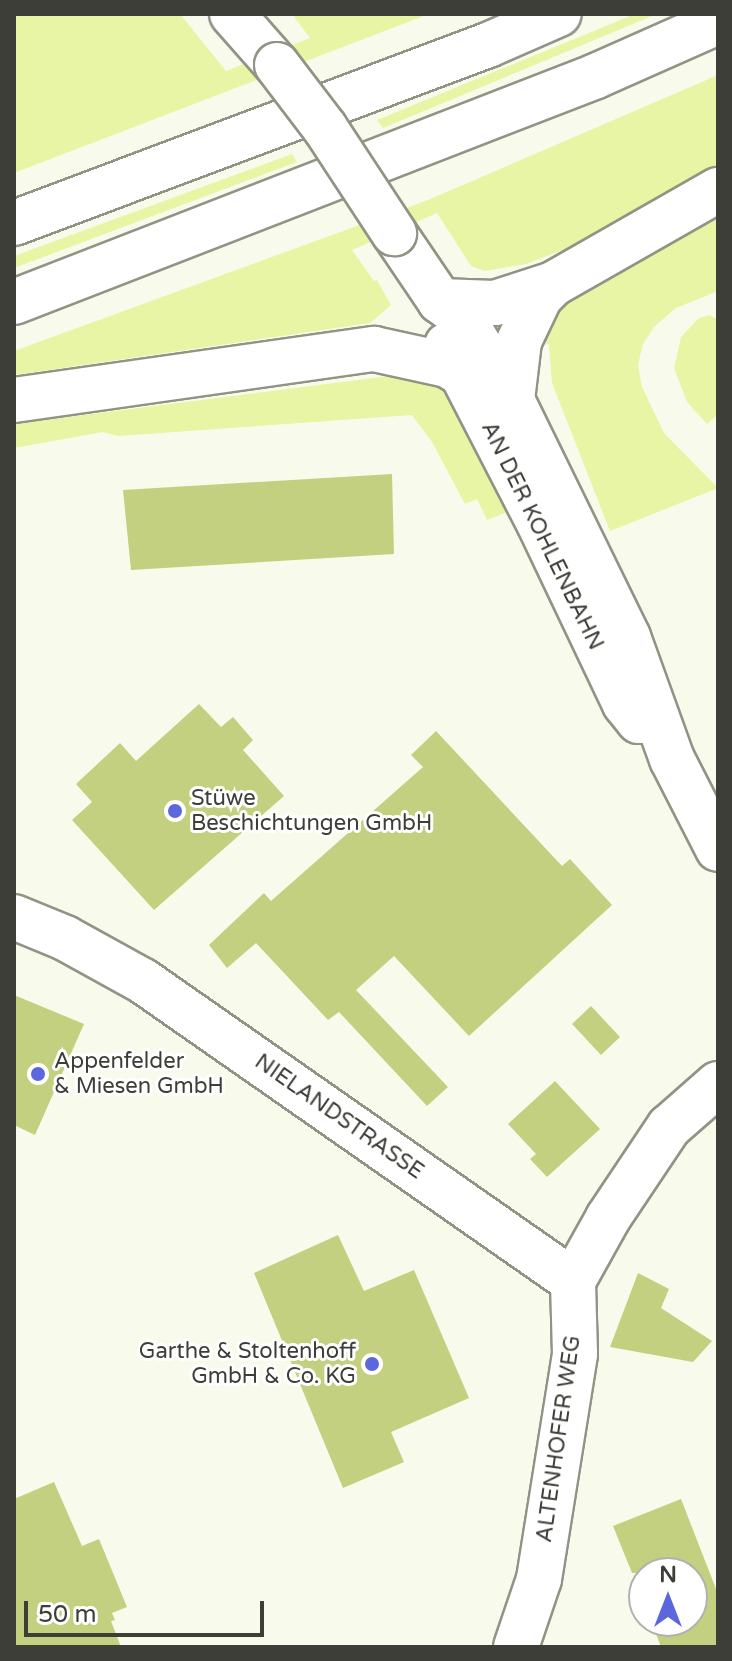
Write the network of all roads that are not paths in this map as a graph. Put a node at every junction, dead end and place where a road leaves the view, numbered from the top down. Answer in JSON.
{"nodes":[{"id":1,"x":232,"y":14,"type":"edge"},
{"id":2,"x":559,"y":14,"type":"edge"},
{"id":3,"x":718,"y":22,"type":"edge"},
{"id":4,"x":718,"y":190,"type":"edge"},
{"id":5,"x":14,"y":223,"type":"edge"},
{"id":6,"x":553,"y":284,"type":"junction"},
{"id":7,"x":434,"y":292,"type":"junction"},
{"id":8,"x":14,"y":302,"type":"edge"},
{"id":9,"x":374,"y":349,"type":"junction"},
{"id":10,"x":462,"y":374,"type":"junction"},
{"id":11,"x":14,"y":400,"type":"edge"},
{"id":12,"x":512,"y":400,"type":"junction"},
{"id":13,"x":672,"y":759,"type":"junction"},
{"id":14,"x":718,"y":849,"type":"edge"},
{"id":15,"x":14,"y":917,"type":"edge"},
{"id":16,"x":718,"y":1084,"type":"edge"},
{"id":17,"x":573,"y":1281,"type":"junction"},
{"id":18,"x":516,"y":1647,"type":"edge"}],
"edges":[{"from":1,"to":7,"type":"main road","name":"AN DER KOHLENBAHN","bridge":true},
{"from":2,"to":5,"type":"main road"},
{"from":3,"to":8,"type":"main road"},
{"from":4,"to":6,"type":"main road"},
{"from":6,"to":7,"type":"main road"},
{"from":6,"to":12,"type":"main road"},
{"from":7,"to":9,"type":"main road"},
{"from":7,"to":10,"type":"main road","name":"AN DER KOHLENBAHN"},
{"from":7,"to":12,"type":"main road","name":"AN DER KOHLENBAHN"},
{"from":9,"to":10,"type":"main road"},
{"from":9,"to":11,"type":"main road"},
{"from":10,"to":13,"type":"main road","name":"AN DER KOHLENBAHN"},
{"from":12,"to":13,"type":"main road","name":"AN DER KOHLENBAHN"},
{"from":13,"to":14,"type":"main road","name":"AN DER KOHLENBAHN"},
{"from":15,"to":17,"type":"main road","name":"NIELANDSTRASSE"},
{"from":16,"to":17,"type":"main road"},
{"from":17,"to":18,"type":"main road","name":"ALTENHOFER WEG"}]}
